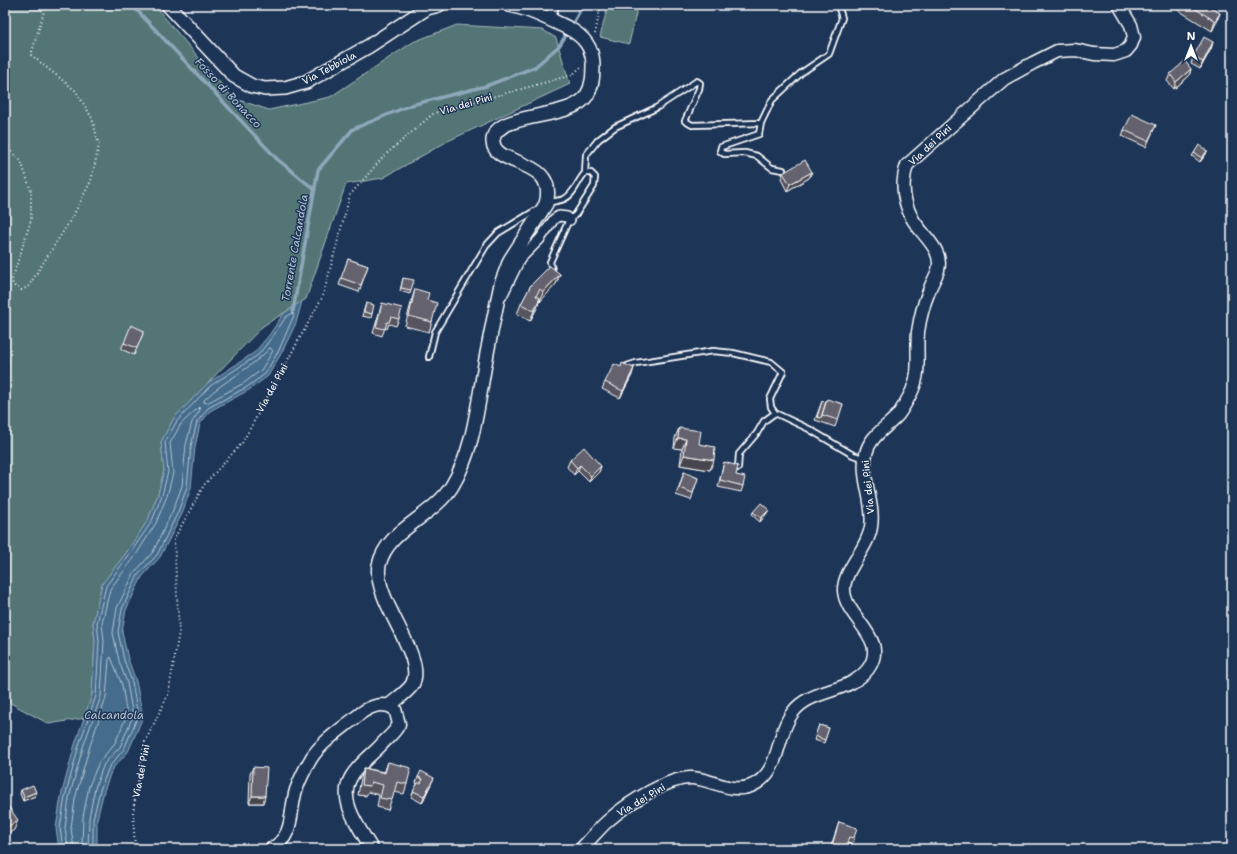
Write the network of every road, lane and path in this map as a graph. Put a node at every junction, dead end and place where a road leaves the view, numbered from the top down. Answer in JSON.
{"nodes":[{"id":1,"x":46,"y":5,"type":"edge"},
{"id":2,"x":168,"y":5,"type":"edge"},
{"id":3,"x":438,"y":5,"type":"edge"},
{"id":4,"x":509,"y":5,"type":"edge"},
{"id":5,"x":554,"y":5,"type":"edge"},
{"id":6,"x":601,"y":5,"type":"edge"},
{"id":7,"x":838,"y":5,"type":"edge"},
{"id":8,"x":1119,"y":5,"type":"edge"},
{"id":9,"x":548,"y":18,"type":"junction"},
{"id":10,"x":596,"y":21,"type":"dead end"},
{"id":11,"x":593,"y":56,"type":"junction"},
{"id":12,"x":761,"y":123,"type":"junction"},
{"id":13,"x":5,"y":146,"type":"edge"},
{"id":14,"x":783,"y":170,"type":"dead end"},
{"id":15,"x":585,"y":173,"type":"junction"},
{"id":16,"x":546,"y":204,"type":"junction"},
{"id":17,"x":570,"y":220,"type":"junction"},
{"id":18,"x":553,"y":274,"type":"edge"},
{"id":19,"x":495,"y":312,"type":"junction"},
{"id":20,"x":429,"y":357,"type":"dead end"},
{"id":21,"x":627,"y":366,"type":"edge"},
{"id":22,"x":775,"y":413,"type":"junction"},
{"id":23,"x":865,"y":458,"type":"junction"},
{"id":24,"x":738,"y":468,"type":"edge"},
{"id":25,"x":390,"y":706,"type":"junction"},
{"id":26,"x":135,"y":849,"type":"edge"},
{"id":27,"x":271,"y":849,"type":"edge"},
{"id":28,"x":372,"y":849,"type":"edge"},
{"id":29,"x":582,"y":849,"type":"edge"}],
"edges":[{"from":1,"to":13,"type":"path"},
{"from":2,"to":3,"type":"main road","name":"Via Tebbiola"},
{"from":4,"to":9,"type":"main road"},
{"from":5,"to":9,"type":"street"},
{"from":6,"to":10,"type":"path"},
{"from":7,"to":12,"type":"lane"},
{"from":8,"to":23,"type":"street","name":"Via dei Pini"},
{"from":9,"to":11,"type":"main road"},
{"from":11,"to":16,"type":"main road"},
{"from":11,"to":26,"type":"path","name":"Via dei Pini"},
{"from":12,"to":14,"type":"lane"},
{"from":12,"to":15,"type":"lane"},
{"from":15,"to":16,"type":"lane"},
{"from":15,"to":17,"type":"lane"},
{"from":16,"to":19,"type":"main road"},
{"from":16,"to":20,"type":"lane"},
{"from":17,"to":18,"type":"lane"},
{"from":17,"to":19,"type":"street"},
{"from":19,"to":25,"type":"main road"},
{"from":21,"to":22,"type":"lane"},
{"from":22,"to":23,"type":"lane"},
{"from":22,"to":24,"type":"lane"},
{"from":23,"to":29,"type":"street","name":"Via dei Pini"},
{"from":25,"to":27,"type":"street"},
{"from":25,"to":28,"type":"street"}]}
